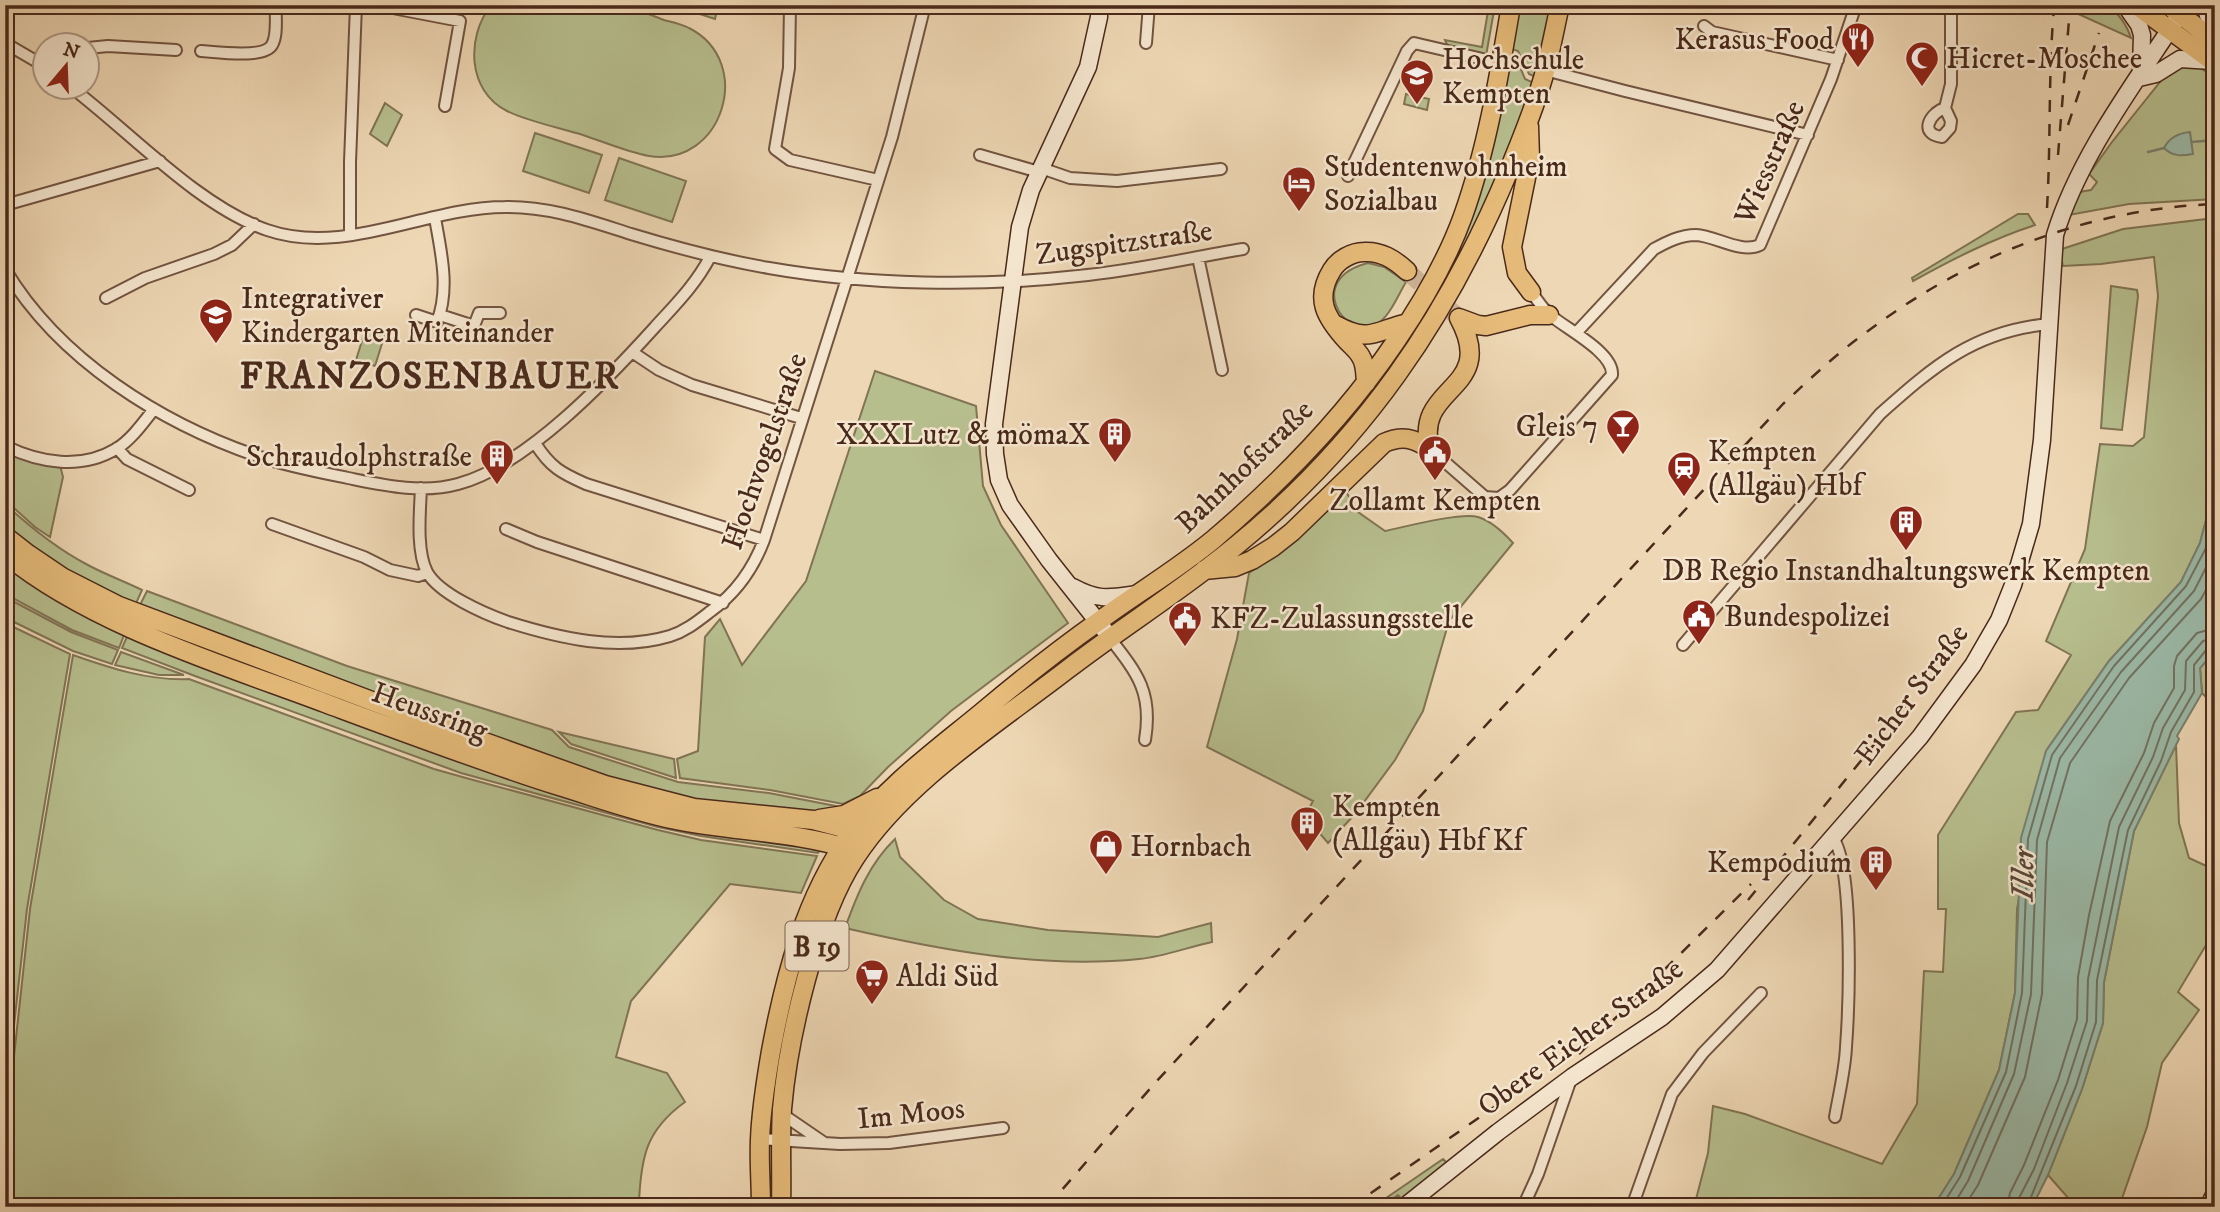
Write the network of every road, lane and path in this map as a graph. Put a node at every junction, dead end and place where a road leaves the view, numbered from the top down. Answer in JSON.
{"nodes":[{"id":1,"x":276,"y":5,"type":"edge"},
{"id":2,"x":356,"y":5,"type":"edge"},
{"id":3,"x":377,"y":5,"type":"edge"},
{"id":4,"x":790,"y":5,"type":"edge"},
{"id":5,"x":925,"y":5,"type":"edge"},
{"id":6,"x":1099,"y":5,"type":"edge"},
{"id":7,"x":1149,"y":5,"type":"edge"},
{"id":8,"x":1511,"y":5,"type":"edge"},
{"id":9,"x":1560,"y":5,"type":"edge"},
{"id":10,"x":1856,"y":5,"type":"edge"},
{"id":11,"x":1951,"y":5,"type":"edge"},
{"id":12,"x":2124,"y":5,"type":"edge"},
{"id":13,"x":2136,"y":5,"type":"edge"},
{"id":14,"x":2203,"y":5,"type":"edge"},
{"id":15,"x":2177,"y":8,"type":"edge"},
{"id":16,"x":1704,"y":26,"type":"dead end"},
{"id":17,"x":2169,"y":29,"type":"junction"},
{"id":18,"x":2215,"y":35,"type":"edge"},
{"id":19,"x":2215,"y":41,"type":"edge"},
{"id":20,"x":5,"y":43,"type":"edge"},
{"id":21,"x":1146,"y":43,"type":"dead end"},
{"id":22,"x":102,"y":47,"type":"edge"},
{"id":23,"x":176,"y":50,"type":"dead end"},
{"id":24,"x":201,"y":51,"type":"dead end"},
{"id":25,"x":32,"y":59,"type":"edge"},
{"id":26,"x":1838,"y":60,"type":"junction"},
{"id":27,"x":2213,"y":62,"type":"edge"},
{"id":28,"x":1500,"y":65,"type":"junction"},
{"id":29,"x":1545,"y":70,"type":"junction"},
{"id":30,"x":2139,"y":78,"type":"junction"},
{"id":31,"x":89,"y":102,"type":"edge"},
{"id":32,"x":445,"y":106,"type":"dead end"},
{"id":33,"x":1945,"y":108,"type":"dead end"},
{"id":34,"x":1528,"y":123,"type":"junction"},
{"id":35,"x":1808,"y":135,"type":"junction"},
{"id":36,"x":980,"y":155,"type":"dead end"},
{"id":37,"x":160,"y":161,"type":"junction"},
{"id":38,"x":1220,"y":169,"type":"dead end"},
{"id":39,"x":1040,"y":170,"type":"junction"},
{"id":40,"x":1348,"y":176,"type":"dead end"},
{"id":41,"x":878,"y":180,"type":"junction"},
{"id":42,"x":5,"y":205,"type":"edge"},
{"id":43,"x":435,"y":218,"type":"junction"},
{"id":44,"x":254,"y":224,"type":"junction"},
{"id":45,"x":350,"y":234,"type":"junction"},
{"id":46,"x":1243,"y":249,"type":"dead end"},
{"id":47,"x":710,"y":257,"type":"junction"},
{"id":48,"x":1198,"y":257,"type":"junction"},
{"id":49,"x":5,"y":269,"type":"edge"},
{"id":50,"x":1407,"y":271,"type":"tunnel mouth"},
{"id":51,"x":847,"y":278,"type":"junction"},
{"id":52,"x":1012,"y":282,"type":"junction"},
{"id":53,"x":1531,"y":292,"type":"joint"},
{"id":54,"x":106,"y":298,"type":"dead end"},
{"id":55,"x":500,"y":313,"type":"dead end"},
{"id":56,"x":1549,"y":314,"type":"junction"},
{"id":57,"x":416,"y":315,"type":"dead end"},
{"id":58,"x":440,"y":315,"type":"junction"},
{"id":59,"x":1330,"y":321,"type":"junction"},
{"id":60,"x":1408,"y":323,"type":"junction"},
{"id":61,"x":2049,"y":324,"type":"junction"},
{"id":62,"x":1576,"y":332,"type":"junction"},
{"id":63,"x":632,"y":352,"type":"junction"},
{"id":64,"x":1222,"y":370,"type":"dead end"},
{"id":65,"x":1366,"y":383,"type":"junction"},
{"id":66,"x":154,"y":409,"type":"junction"},
{"id":67,"x":801,"y":418,"type":"junction"},
{"id":68,"x":535,"y":443,"type":"junction"},
{"id":69,"x":5,"y":446,"type":"edge"},
{"id":70,"x":117,"y":448,"type":"junction"},
{"id":71,"x":1430,"y":449,"type":"junction"},
{"id":72,"x":421,"y":488,"type":"junction"},
{"id":73,"x":189,"y":490,"type":"dead end"},
{"id":74,"x":272,"y":524,"type":"dead end"},
{"id":75,"x":506,"y":529,"type":"dead end"},
{"id":76,"x":5,"y":536,"type":"edge"},
{"id":77,"x":764,"y":540,"type":"junction"},
{"id":78,"x":5,"y":554,"type":"edge"},
{"id":79,"x":1204,"y":570,"type":"junction"},
{"id":80,"x":427,"y":573,"type":"junction"},
{"id":81,"x":1068,"y":584,"type":"junction"},
{"id":82,"x":1137,"y":594,"type":"junction"},
{"id":83,"x":723,"y":603,"type":"junction"},
{"id":84,"x":1098,"y":621,"type":"junction"},
{"id":85,"x":1110,"y":637,"type":"junction"},
{"id":86,"x":1683,"y":645,"type":"dead end"},
{"id":87,"x":1145,"y":740,"type":"dead end"},
{"id":88,"x":890,"y":791,"type":"junction"},
{"id":89,"x":813,"y":820,"type":"junction"},
{"id":90,"x":1833,"y":838,"type":"junction"},
{"id":91,"x":851,"y":844,"type":"junction"},
{"id":92,"x":1761,"y":993,"type":"dead end"},
{"id":93,"x":1572,"y":1077,"type":"junction"},
{"id":94,"x":1549,"y":1095,"type":"junction"},
{"id":95,"x":782,"y":1114,"type":"junction"},
{"id":96,"x":1835,"y":1117,"type":"dead end"},
{"id":97,"x":1555,"y":1123,"type":"junction"},
{"id":98,"x":1003,"y":1128,"type":"dead end"},
{"id":99,"x":760,"y":1139,"type":"junction"},
{"id":100,"x":782,"y":1142,"type":"junction"},
{"id":101,"x":825,"y":1144,"type":"junction"},
{"id":102,"x":761,"y":1207,"type":"edge"},
{"id":103,"x":781,"y":1207,"type":"edge"},
{"id":104,"x":1404,"y":1207,"type":"edge"},
{"id":105,"x":1523,"y":1207,"type":"edge"},
{"id":106,"x":1632,"y":1207,"type":"edge"}],
"edges":[{"from":1,"to":24,"type":"street"},
{"from":2,"to":45,"type":"street"},
{"from":3,"to":32,"type":"street"},
{"from":4,"to":41,"type":"street"},
{"from":5,"to":41,"type":"street","name":"Hochvogelstraße"},
{"from":6,"to":39,"type":"street"},
{"from":7,"to":21,"type":"street"},
{"from":8,"to":28,"type":"main road","name":"Bahnhofstraße"},
{"from":9,"to":29,"type":"main road","name":"Bahnhofstraße"},
{"from":10,"to":26,"type":"street","name":"Wiesstraße"},
{"from":11,"to":33,"type":"street"},
{"from":12,"to":30,"type":"street"},
{"from":13,"to":17,"type":"main road"},
{"from":14,"to":18,"type":"street"},
{"from":15,"to":17,"type":"street","name":"Eicher Straße"},
{"from":15,"to":19,"type":"main road"},
{"from":16,"to":26,"type":"street"},
{"from":17,"to":27,"type":"main road"},
{"from":17,"to":30,"type":"street","name":"Eicher Straße"},
{"from":20,"to":25,"type":"street"},
{"from":22,"to":23,"type":"street"},
{"from":26,"to":35,"type":"street","name":"Wiesstraße"},
{"from":27,"to":30,"type":"street"},
{"from":28,"to":40,"type":"street"},
{"from":28,"to":60,"type":"main road","name":"Bahnhofstraße"},
{"from":29,"to":34,"type":"main road","name":"Bahnhofstraße"},
{"from":29,"to":35,"type":"street"},
{"from":30,"to":61,"type":"street","name":"Eicher Straße"},
{"from":31,"to":37,"type":"street","name":"Zugspitzstraße"},
{"from":34,"to":53,"type":"main road"},
{"from":34,"to":79,"type":"main road","name":"Bahnhofstraße"},
{"from":35,"to":62,"type":"street","name":"Wiesstraße"},
{"from":36,"to":39,"type":"street"},
{"from":37,"to":42,"type":"street"},
{"from":37,"to":44,"type":"street","name":"Zugspitzstraße"},
{"from":38,"to":39,"type":"street"},
{"from":39,"to":52,"type":"street"},
{"from":41,"to":51,"type":"street","name":"Hochvogelstraße"},
{"from":43,"to":45,"type":"street","name":"Zugspitzstraße"},
{"from":43,"to":47,"type":"street","name":"Zugspitzstraße"},
{"from":43,"to":58,"type":"street"},
{"from":44,"to":45,"type":"street","name":"Zugspitzstraße"},
{"from":44,"to":54,"type":"street"},
{"from":46,"to":48,"type":"street","name":"Zugspitzstraße"},
{"from":47,"to":51,"type":"street","name":"Zugspitzstraße"},
{"from":47,"to":63,"type":"street"},
{"from":48,"to":52,"type":"street","name":"Zugspitzstraße"},
{"from":48,"to":64,"type":"street"},
{"from":49,"to":66,"type":"street"},
{"from":50,"to":59,"type":"main road"},
{"from":51,"to":52,"type":"street","name":"Zugspitzstraße"},
{"from":51,"to":67,"type":"street","name":"Hochvogelstraße"},
{"from":52,"to":81,"type":"street"},
{"from":53,"to":56,"type":"street"},
{"from":55,"to":58,"type":"street"},
{"from":56,"to":62,"type":"street"},
{"from":56,"to":71,"type":"main road"},
{"from":57,"to":58,"type":"street"},
{"from":59,"to":60,"type":"main road"},
{"from":59,"to":65,"type":"main road"},
{"from":60,"to":65,"type":"main road","name":"Bahnhofstraße"},
{"from":61,"to":86,"type":"street"},
{"from":61,"to":90,"type":"street","name":"Eicher Straße"},
{"from":62,"to":71,"type":"street"},
{"from":63,"to":67,"type":"street"},
{"from":63,"to":68,"type":"street"},
{"from":65,"to":82,"type":"main road","name":"Bahnhofstraße"},
{"from":66,"to":70,"type":"street"},
{"from":66,"to":72,"type":"street"},
{"from":67,"to":77,"type":"street","name":"Hochvogelstraße"},
{"from":68,"to":72,"type":"street"},
{"from":68,"to":77,"type":"street"},
{"from":69,"to":70,"type":"street"},
{"from":70,"to":73,"type":"street"},
{"from":71,"to":79,"type":"main road"},
{"from":72,"to":80,"type":"street"},
{"from":74,"to":80,"type":"street"},
{"from":75,"to":83,"type":"street"},
{"from":76,"to":89,"type":"main road","name":"Heussring"},
{"from":77,"to":83,"type":"street","name":"Hochvogelstraße"},
{"from":78,"to":91,"type":"main road","name":"Heussring"},
{"from":79,"to":85,"type":"main road","name":"Bahnhofstraße"},
{"from":80,"to":83,"type":"street","name":"Hochvogelstraße"},
{"from":81,"to":82,"type":"street"},
{"from":81,"to":84,"type":"street"},
{"from":82,"to":84,"type":"main road","name":"Bahnhofstraße"},
{"from":84,"to":85,"type":"street"},
{"from":84,"to":88,"type":"main road","name":"Bahnhofstraße","number":"B 19"},
{"from":85,"to":87,"type":"street"},
{"from":85,"to":91,"type":"main road","name":"Bahnhofstraße","number":"B 19"},
{"from":88,"to":89,"type":"main road"},
{"from":88,"to":91,"type":"main road","name":"Bahnhofstraße","number":"B 19"},
{"from":89,"to":91,"type":"main road","name":"Heussring"},
{"from":90,"to":93,"type":"street","name":"Obere Eicher Straße"},
{"from":90,"to":96,"type":"street"},
{"from":91,"to":95,"type":"main road","number":"B 19"},
{"from":91,"to":99,"type":"main road","number":"B 19"},
{"from":92,"to":106,"type":"street"},
{"from":93,"to":94,"type":"street","name":"Obere Eicher Straße"},
{"from":93,"to":97,"type":"street"},
{"from":94,"to":97,"type":"street"},
{"from":94,"to":104,"type":"street","name":"Obere Eicher Straße"},
{"from":95,"to":100,"type":"main road","number":"B 19"},
{"from":95,"to":101,"type":"street","name":"Im Moos"},
{"from":97,"to":105,"type":"street"},
{"from":98,"to":101,"type":"street","name":"Im Moos"},
{"from":99,"to":100,"type":"street","name":"Im Moos"},
{"from":99,"to":102,"type":"main road","number":"B 19"},
{"from":100,"to":101,"type":"street","name":"Im Moos"},
{"from":100,"to":103,"type":"main road","number":"B 19"}]}
